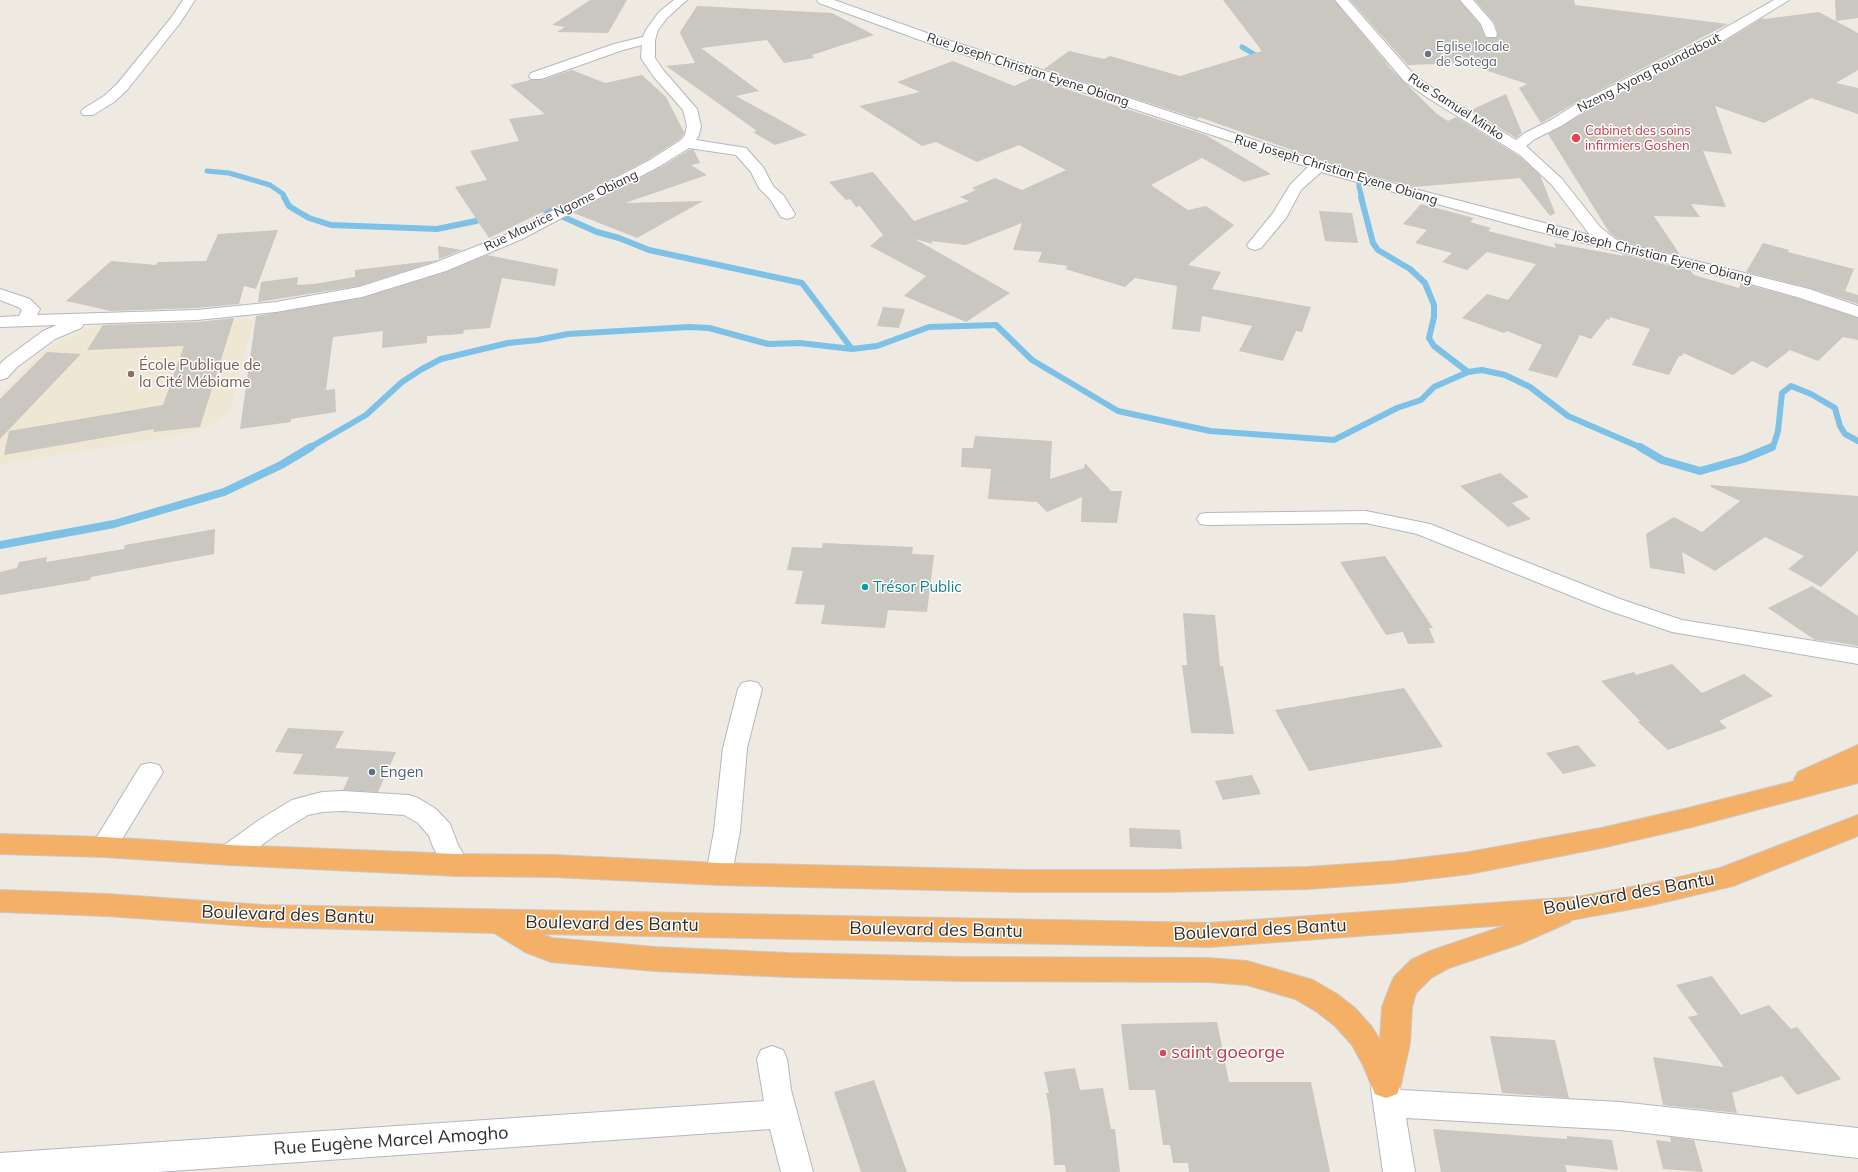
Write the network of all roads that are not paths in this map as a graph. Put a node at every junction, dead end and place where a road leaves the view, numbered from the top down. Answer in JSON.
{"nodes":[{"id":1,"x":190,"y":0,"type":"edge"},
{"id":2,"x":681,"y":0,"type":"edge"},
{"id":3,"x":822,"y":0,"type":"edge"},
{"id":4,"x":1341,"y":0,"type":"edge"},
{"id":5,"x":1466,"y":0,"type":"edge"},
{"id":6,"x":1783,"y":0,"type":"edge"},
{"id":7,"x":1492,"y":34,"type":"dead end"},
{"id":8,"x":649,"y":40,"type":"junction"},
{"id":9,"x":536,"y":76,"type":"dead end"},
{"id":10,"x":88,"y":112,"type":"dead end"},
{"id":11,"x":686,"y":143,"type":"junction"},
{"id":12,"x":1517,"y":146,"type":"junction"},
{"id":13,"x":1318,"y":166,"type":"junction"},
{"id":14,"x":1577,"y":208,"type":"junction"},
{"id":15,"x":787,"y":214,"type":"dead end"},
{"id":16,"x":1534,"y":226,"type":"junction"},
{"id":17,"x":1255,"y":245,"type":"dead end"},
{"id":18,"x":1620,"y":248,"type":"junction"},
{"id":19,"x":0,"y":294,"type":"edge"},
{"id":20,"x":1858,"y":312,"type":"edge"},
{"id":21,"x":95,"y":319,"type":"junction"},
{"id":22,"x":10,"y":322,"type":"edge"},
{"id":23,"x":5,"y":368,"type":"edge"},
{"id":24,"x":1207,"y":519,"type":"dead end"},
{"id":25,"x":1858,"y":656,"type":"edge"},
{"id":26,"x":750,"y":689,"type":"dead end"},
{"id":27,"x":1858,"y":754,"type":"edge"},
{"id":28,"x":150,"y":772,"type":"dead end"},
{"id":29,"x":1858,"y":774,"type":"edge"},
{"id":30,"x":1779,"y":794,"type":"junction"},
{"id":31,"x":1858,"y":825,"type":"edge"},
{"id":32,"x":0,"y":844,"type":"edge"},
{"id":33,"x":104,"y":847,"type":"junction"},
{"id":34,"x":229,"y":855,"type":"junction"},
{"id":35,"x":457,"y":865,"type":"junction"},
{"id":36,"x":719,"y":874,"type":"junction"},
{"id":37,"x":0,"y":901,"type":"edge"},
{"id":38,"x":48,"y":904,"type":"junction"},
{"id":39,"x":1576,"y":908,"type":"junction"},
{"id":40,"x":0,"y":910,"type":"edge"},
{"id":41,"x":497,"y":922,"type":"junction"},
{"id":42,"x":772,"y":1060,"type":"dead end"},
{"id":43,"x":1387,"y":1093,"type":"junction"},
{"id":44,"x":782,"y":1114,"type":"junction"},
{"id":45,"x":1858,"y":1143,"type":"edge"},
{"id":46,"x":0,"y":1168,"type":"edge"},
{"id":47,"x":797,"y":1172,"type":"edge"},
{"id":48,"x":1399,"y":1172,"type":"edge"}],
"edges":[{"from":1,"to":10,"type":"street"},
{"from":2,"to":8,"type":"street"},
{"from":3,"to":13,"type":"street","name":"Rue Joseph Christian Eyene Obiang"},
{"from":4,"to":12,"type":"street","name":"Rue Samuel Minko"},
{"from":5,"to":7,"type":"street"},
{"from":6,"to":12,"type":"street","name":"Nzeng Ayong Roundabout"},
{"from":8,"to":9,"type":"street"},
{"from":8,"to":11,"type":"street"},
{"from":11,"to":15,"type":"street"},
{"from":11,"to":21,"type":"street","name":"Rue Maurice Ngome Obiang"},
{"from":12,"to":14,"type":"street","name":"Rue Samuel Minko"},
{"from":13,"to":16,"type":"street","name":"Rue Joseph Christian Eyene Obiang"},
{"from":13,"to":17,"type":"street"},
{"from":14,"to":16,"type":"street"},
{"from":14,"to":18,"type":"street","name":"Rue Samuel Minko"},
{"from":16,"to":18,"type":"street","name":"Rue Joseph Christian Eyene Obiang"},
{"from":18,"to":20,"type":"street","name":"Rue Joseph Christian Eyene Obiang"},
{"from":19,"to":22,"type":"street"},
{"from":21,"to":22,"type":"street"},
{"from":21,"to":23,"type":"street"},
{"from":22,"to":23,"type":"street"},
{"from":24,"to":25,"type":"street"},
{"from":26,"to":36,"type":"street"},
{"from":27,"to":30,"type":"highway"},
{"from":28,"to":33,"type":"street"},
{"from":29,"to":30,"type":"highway"},
{"from":30,"to":36,"type":"highway"},
{"from":31,"to":39,"type":"highway","name":"Boulevard des Bantu"},
{"from":32,"to":33,"type":"highway"},
{"from":33,"to":34,"type":"highway"},
{"from":34,"to":35,"type":"highway"},
{"from":34,"to":35,"type":"street"},
{"from":35,"to":36,"type":"highway"},
{"from":37,"to":38,"type":"highway","name":"Boulevard des Bantu"},
{"from":38,"to":40,"type":"highway"},
{"from":38,"to":41,"type":"highway","name":"Boulevard des Bantu"},
{"from":39,"to":41,"type":"highway","name":"Boulevard des Bantu"},
{"from":39,"to":43,"type":"highway"},
{"from":41,"to":43,"type":"highway"},
{"from":42,"to":44,"type":"street"},
{"from":43,"to":45,"type":"street"},
{"from":43,"to":48,"type":"street"},
{"from":44,"to":46,"type":"street","name":"Rue Eugène Marcel Amogho"},
{"from":44,"to":47,"type":"street"}]}
